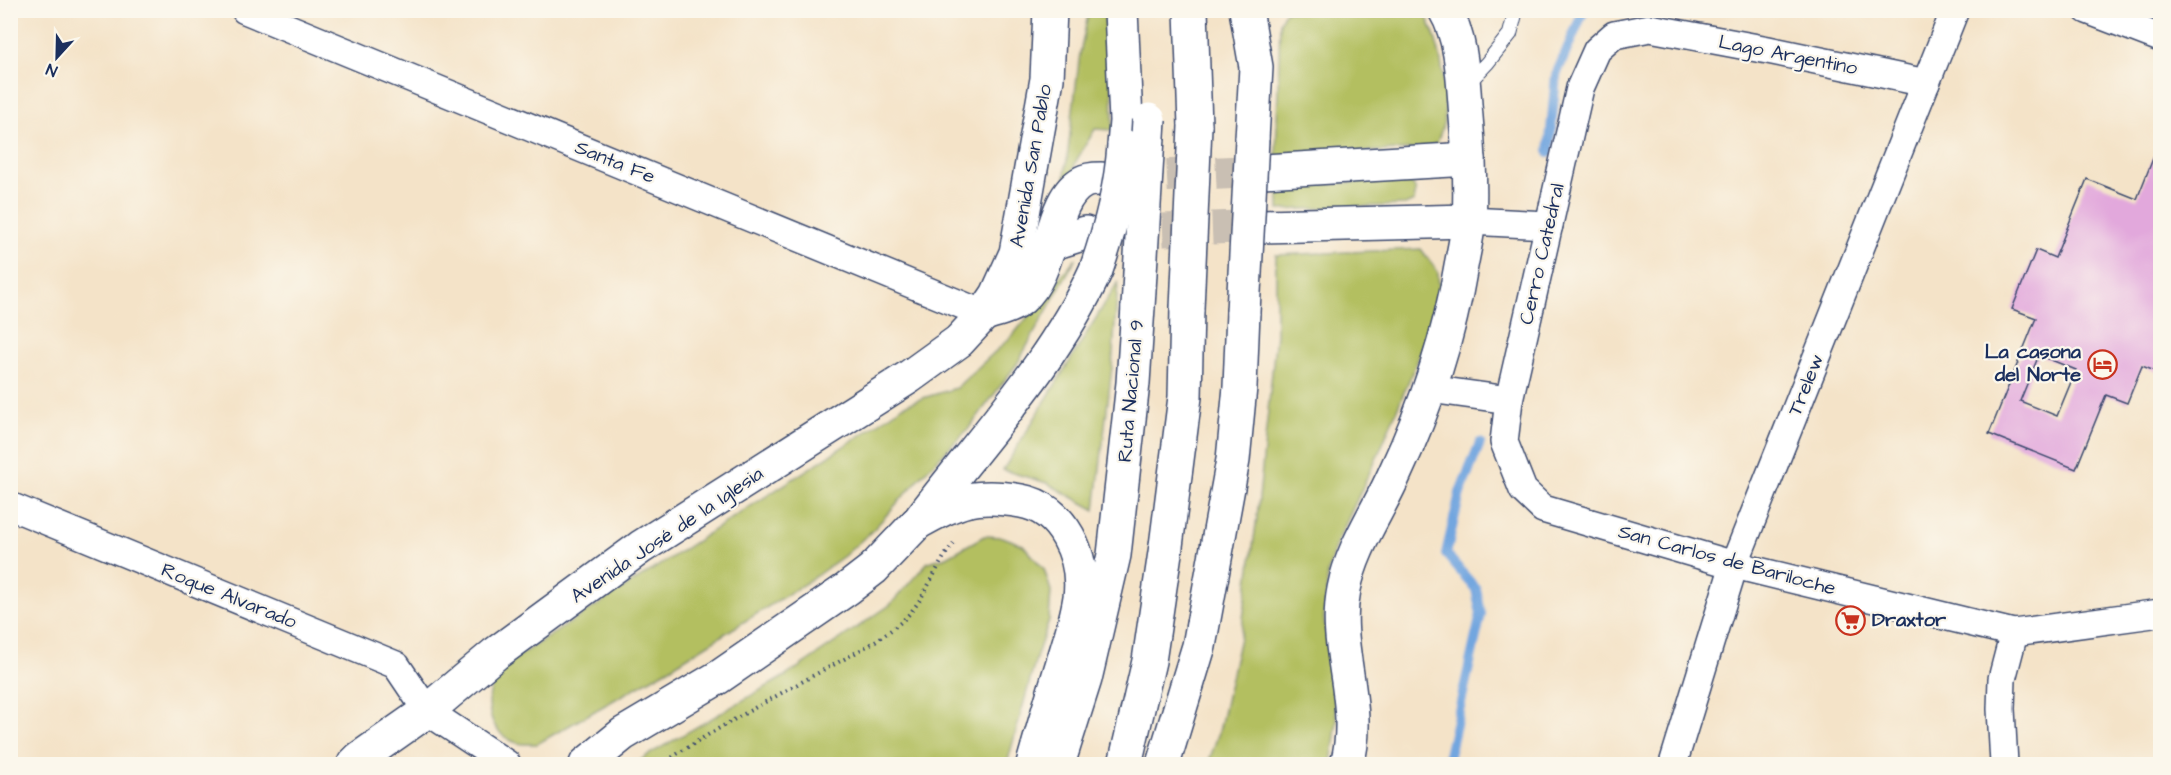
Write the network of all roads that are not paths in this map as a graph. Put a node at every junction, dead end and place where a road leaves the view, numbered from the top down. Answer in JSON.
{"nodes":[{"id":1,"x":245,"y":10,"type":"edge"},
{"id":2,"x":1050,"y":10,"type":"edge"},
{"id":3,"x":1120,"y":10,"type":"edge"},
{"id":4,"x":1142,"y":10,"type":"edge"},
{"id":5,"x":1191,"y":10,"type":"edge"},
{"id":6,"x":1246,"y":10,"type":"edge"},
{"id":7,"x":1270,"y":10,"type":"edge"},
{"id":8,"x":1445,"y":10,"type":"edge"},
{"id":9,"x":1516,"y":10,"type":"edge"},
{"id":10,"x":1955,"y":10,"type":"edge"},
{"id":11,"x":2095,"y":12,"type":"edge"},
{"id":12,"x":1650,"y":28,"type":"joint"},
{"id":13,"x":2160,"y":38,"type":"edge"},
{"id":14,"x":1256,"y":67,"type":"junction"},
{"id":15,"x":1926,"y":83,"type":"junction"},
{"id":16,"x":1463,"y":88,"type":"junction"},
{"id":17,"x":1469,"y":159,"type":"junction"},
{"id":18,"x":1263,"y":171,"type":"tunnel mouth"},
{"id":19,"x":1101,"y":178,"type":"tunnel mouth"},
{"id":20,"x":1469,"y":222,"type":"junction"},
{"id":21,"x":1549,"y":225,"type":"junction"},
{"id":22,"x":1261,"y":226,"type":"tunnel mouth"},
{"id":23,"x":1085,"y":233,"type":"tunnel mouth"},
{"id":24,"x":1050,"y":244,"type":"junction"},
{"id":25,"x":984,"y":314,"type":"junction"},
{"id":26,"x":1430,"y":389,"type":"junction"},
{"id":27,"x":1509,"y":400,"type":"junction"},
{"id":28,"x":10,"y":506,"type":"edge"},
{"id":29,"x":1543,"y":508,"type":"joint"},
{"id":30,"x":918,"y":523,"type":"junction"},
{"id":31,"x":1734,"y":565,"type":"junction"},
{"id":32,"x":2160,"y":613,"type":"edge"},
{"id":33,"x":2014,"y":633,"type":"junction"},
{"id":34,"x":427,"y":711,"type":"junction"},
{"id":35,"x":354,"y":765,"type":"edge"},
{"id":36,"x":507,"y":765,"type":"edge"},
{"id":37,"x":586,"y":765,"type":"edge"},
{"id":38,"x":1033,"y":765,"type":"edge"},
{"id":39,"x":1058,"y":765,"type":"edge"},
{"id":40,"x":1125,"y":765,"type":"edge"},
{"id":41,"x":1163,"y":765,"type":"edge"},
{"id":42,"x":1347,"y":765,"type":"edge"},
{"id":43,"x":1673,"y":765,"type":"edge"},
{"id":44,"x":2004,"y":765,"type":"edge"}],
"edges":[{"from":1,"to":25,"type":"street","name":"Santa Fe"},
{"from":2,"to":25,"type":"main road","name":"Avenida San Pablo"},
{"from":3,"to":30,"type":"main road","bridge":true},
{"from":4,"to":39,"type":"main road","name":"Ruta Nacional 9","bridge":true},
{"from":5,"to":40,"type":"main road","bridge":true},
{"from":6,"to":14,"type":"main road"},
{"from":7,"to":14,"type":"main road"},
{"from":8,"to":16,"type":"main road"},
{"from":9,"to":16,"type":"lane"},
{"from":10,"to":15,"type":"street","name":"Trelew"},
{"from":11,"to":13,"type":"street"},
{"from":12,"to":15,"type":"street","name":"Lago Argentino"},
{"from":12,"to":21,"type":"street","name":"Cerro Catedral"},
{"from":14,"to":41,"type":"main road","bridge":true},
{"from":15,"to":31,"type":"street","name":"Trelew"},
{"from":16,"to":17,"type":"main road"},
{"from":17,"to":18,"type":"main road"},
{"from":17,"to":20,"type":"main road"},
{"from":19,"to":24,"type":"main road"},
{"from":20,"to":21,"type":"street"},
{"from":20,"to":22,"type":"main road"},
{"from":20,"to":26,"type":"main road"},
{"from":21,"to":27,"type":"street","name":"Cerro Catedral"},
{"from":23,"to":24,"type":"main road"},
{"from":24,"to":25,"type":"main road"},
{"from":25,"to":34,"type":"main road","name":"Avenida José de la Iglesia"},
{"from":26,"to":27,"type":"street"},
{"from":26,"to":42,"type":"main road"},
{"from":27,"to":29,"type":"street","name":"Cerro Catedral"},
{"from":28,"to":34,"type":"street","name":"Roque Alvarado"},
{"from":29,"to":31,"type":"street","name":"San Carlos de Bariloche"},
{"from":30,"to":37,"type":"main road"},
{"from":30,"to":38,"type":"main road"},
{"from":31,"to":33,"type":"street","name":"San Carlos de Bariloche"},
{"from":31,"to":43,"type":"street","name":"Trelew"},
{"from":32,"to":33,"type":"street","name":"San Carlos de Bariloche"},
{"from":33,"to":44,"type":"street"},
{"from":34,"to":35,"type":"main road","name":"Avenida José de la Iglesia"},
{"from":34,"to":36,"type":"street"}]}
